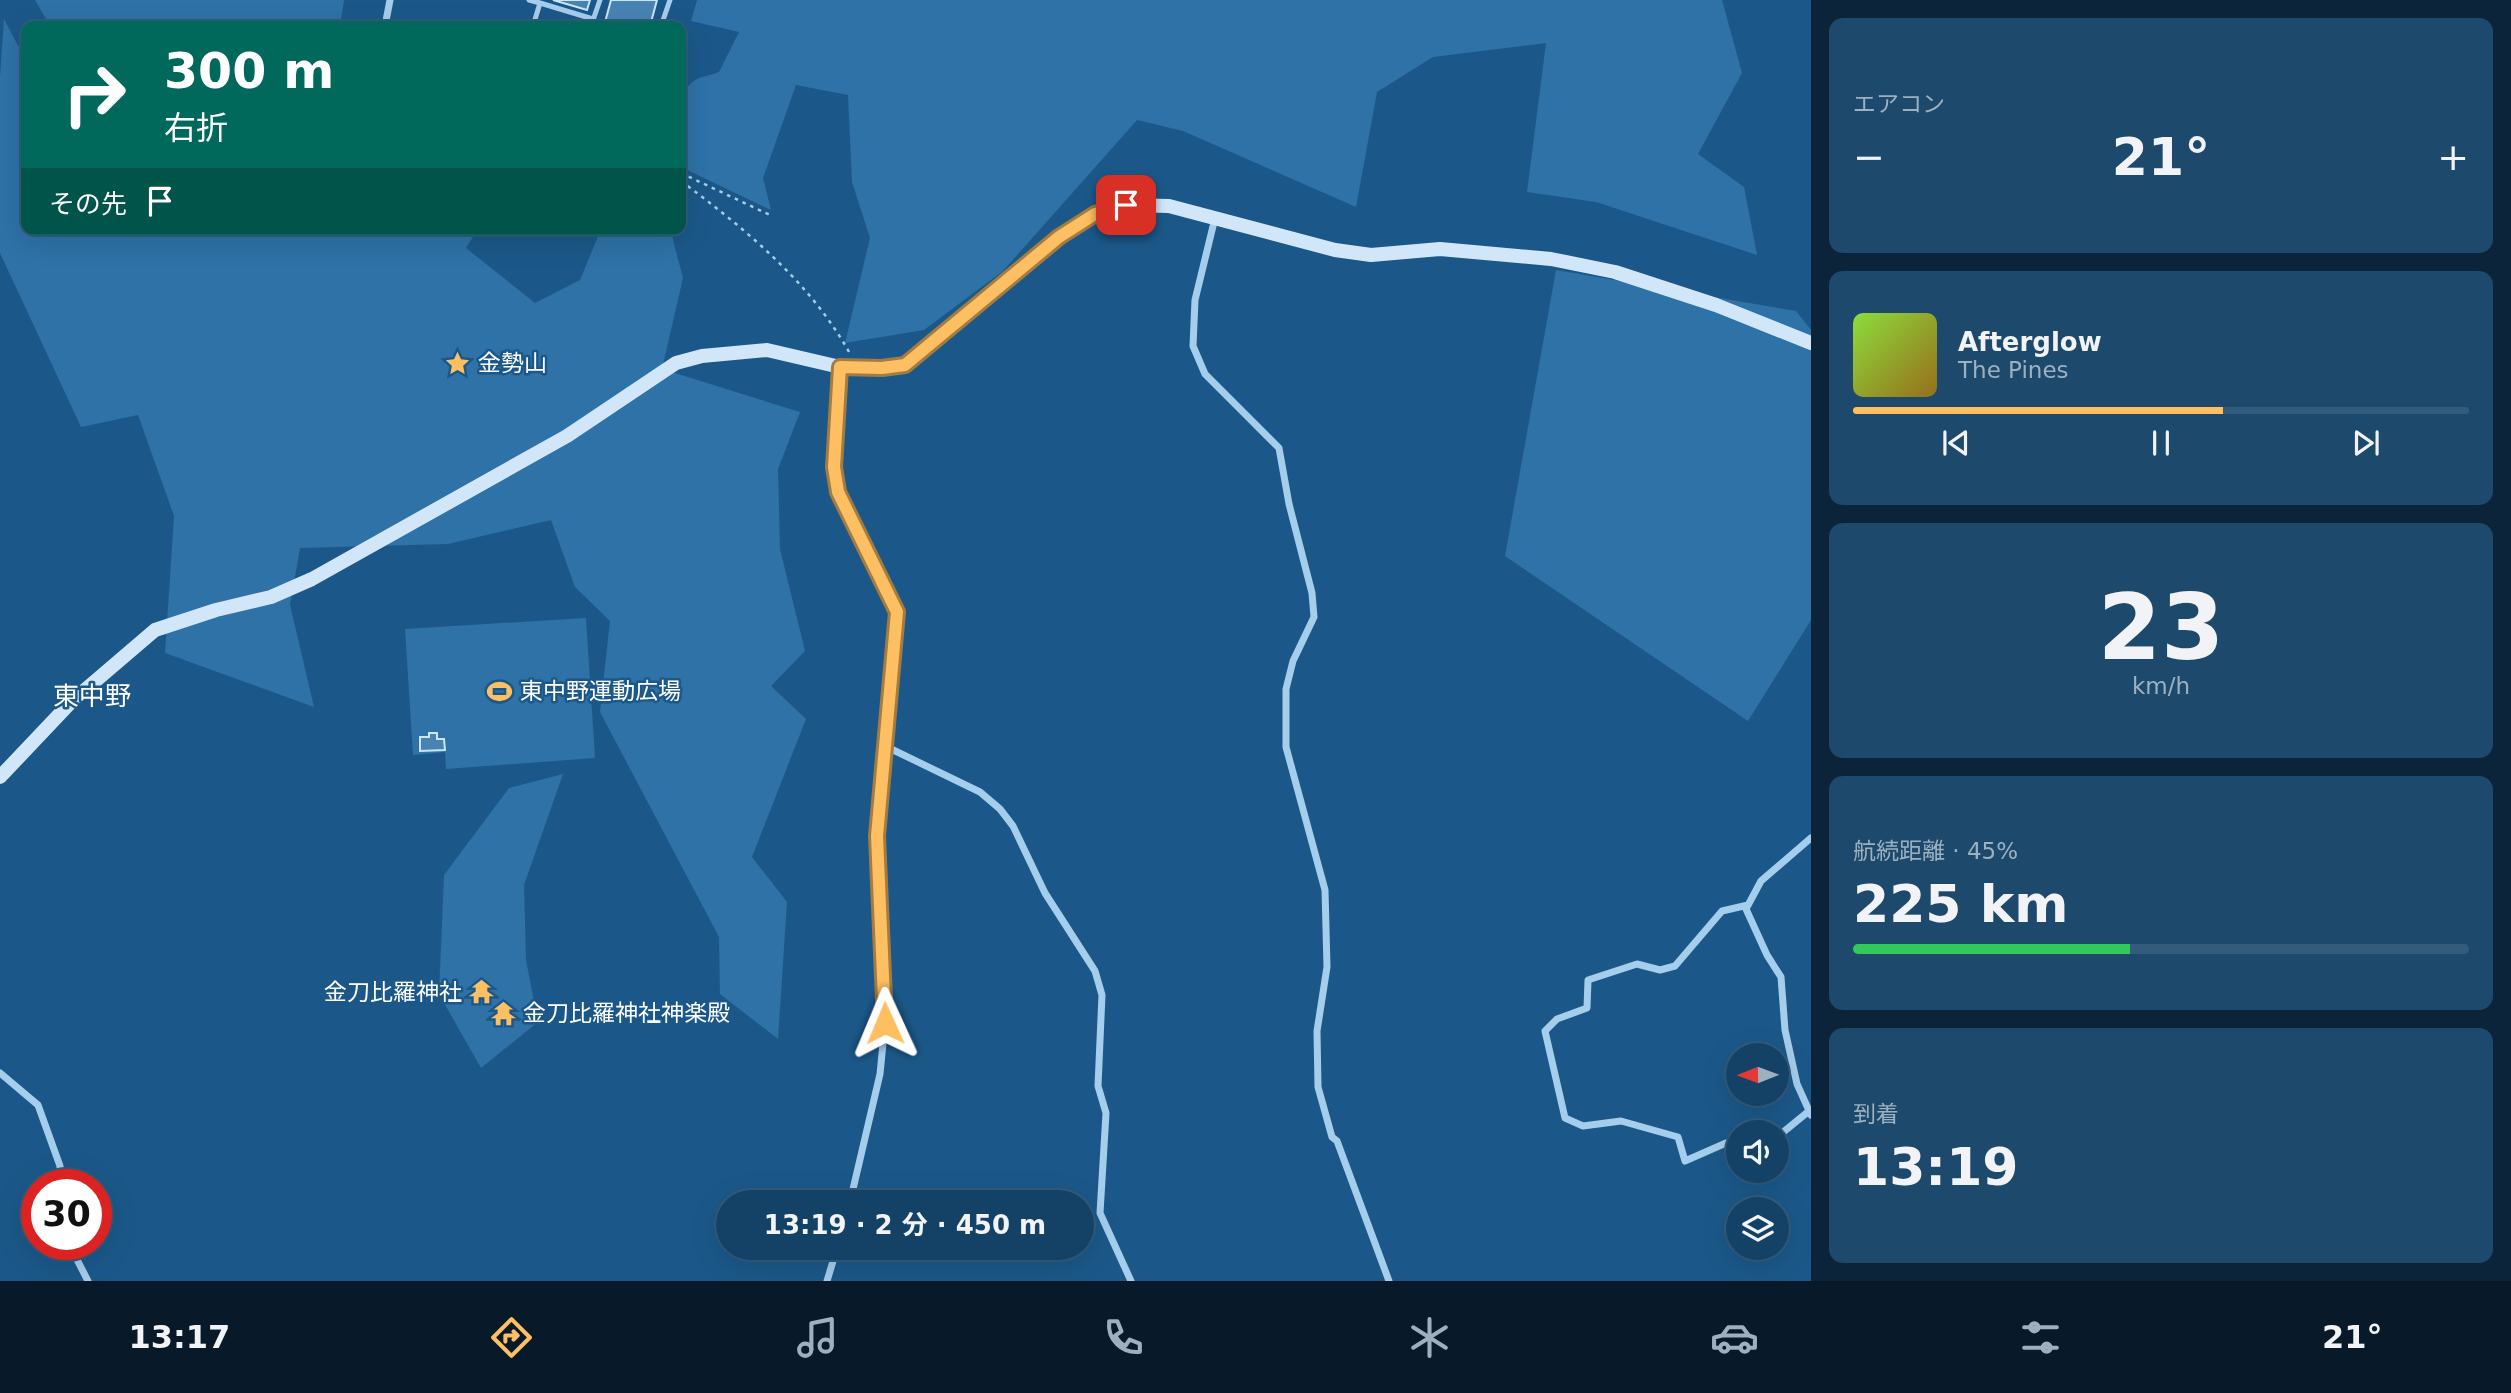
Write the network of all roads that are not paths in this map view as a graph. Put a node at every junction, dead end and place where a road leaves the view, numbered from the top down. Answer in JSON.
{"nodes":[{"id":1,"x":390,"y":0,"type":"edge"},
{"id":2,"x":529,"y":0,"type":"edge"},
{"id":3,"x":600,"y":0,"type":"edge"},
{"id":4,"x":670,"y":0,"type":"edge"},
{"id":5,"x":540,"y":3,"type":"junction"},
{"id":6,"x":593,"y":19,"type":"joint"},
{"id":7,"x":386,"y":21,"type":"edge"},
{"id":8,"x":535,"y":21,"type":"edge"},
{"id":9,"x":663,"y":21,"type":"edge"},
{"id":10,"x":1215,"y":218,"type":"junction"},
{"id":11,"x":1811,"y":343,"type":"edge"},
{"id":12,"x":840,"y":367,"type":"junction"},
{"id":13,"x":885,"y":746,"type":"junction"},
{"id":14,"x":0,"y":776,"type":"edge"},
{"id":15,"x":1811,"y":838,"type":"edge"},
{"id":16,"x":1748,"y":905,"type":"junction"},
{"id":17,"x":0,"y":1073,"type":"edge"},
{"id":18,"x":1810,"y":1113,"type":"edge"},
{"id":19,"x":1789,"y":1128,"type":"edge"},
{"id":20,"x":1726,"y":1143,"type":"edge"},
{"id":21,"x":60,"y":1169,"type":"edge"},
{"id":22,"x":853,"y":1190,"type":"edge"},
{"id":23,"x":77,"y":1260,"type":"edge"},
{"id":24,"x":833,"y":1260,"type":"edge"},
{"id":25,"x":88,"y":1281,"type":"edge"},
{"id":26,"x":827,"y":1281,"type":"edge"},
{"id":27,"x":1131,"y":1281,"type":"edge"},
{"id":28,"x":1389,"y":1281,"type":"edge"}],
"edges":[{"from":1,"to":7,"type":"street"},
{"from":2,"to":5,"type":"lane"},
{"from":3,"to":6,"type":"lane"},
{"from":4,"to":9,"type":"lane"},
{"from":5,"to":6,"type":"lane"},
{"from":5,"to":8,"type":"lane"},
{"from":10,"to":11,"type":"street"},
{"from":10,"to":12,"type":"street"},
{"from":10,"to":28,"type":"street"},
{"from":12,"to":13,"type":"street"},
{"from":12,"to":14,"type":"street"},
{"from":13,"to":22,"type":"street"},
{"from":13,"to":27,"type":"street"},
{"from":15,"to":16,"type":"street"},
{"from":16,"to":18,"type":"street"},
{"from":16,"to":20,"type":"street"},
{"from":17,"to":21,"type":"street"},
{"from":18,"to":19,"type":"street"},
{"from":23,"to":25,"type":"street"},
{"from":24,"to":26,"type":"street"}]}
